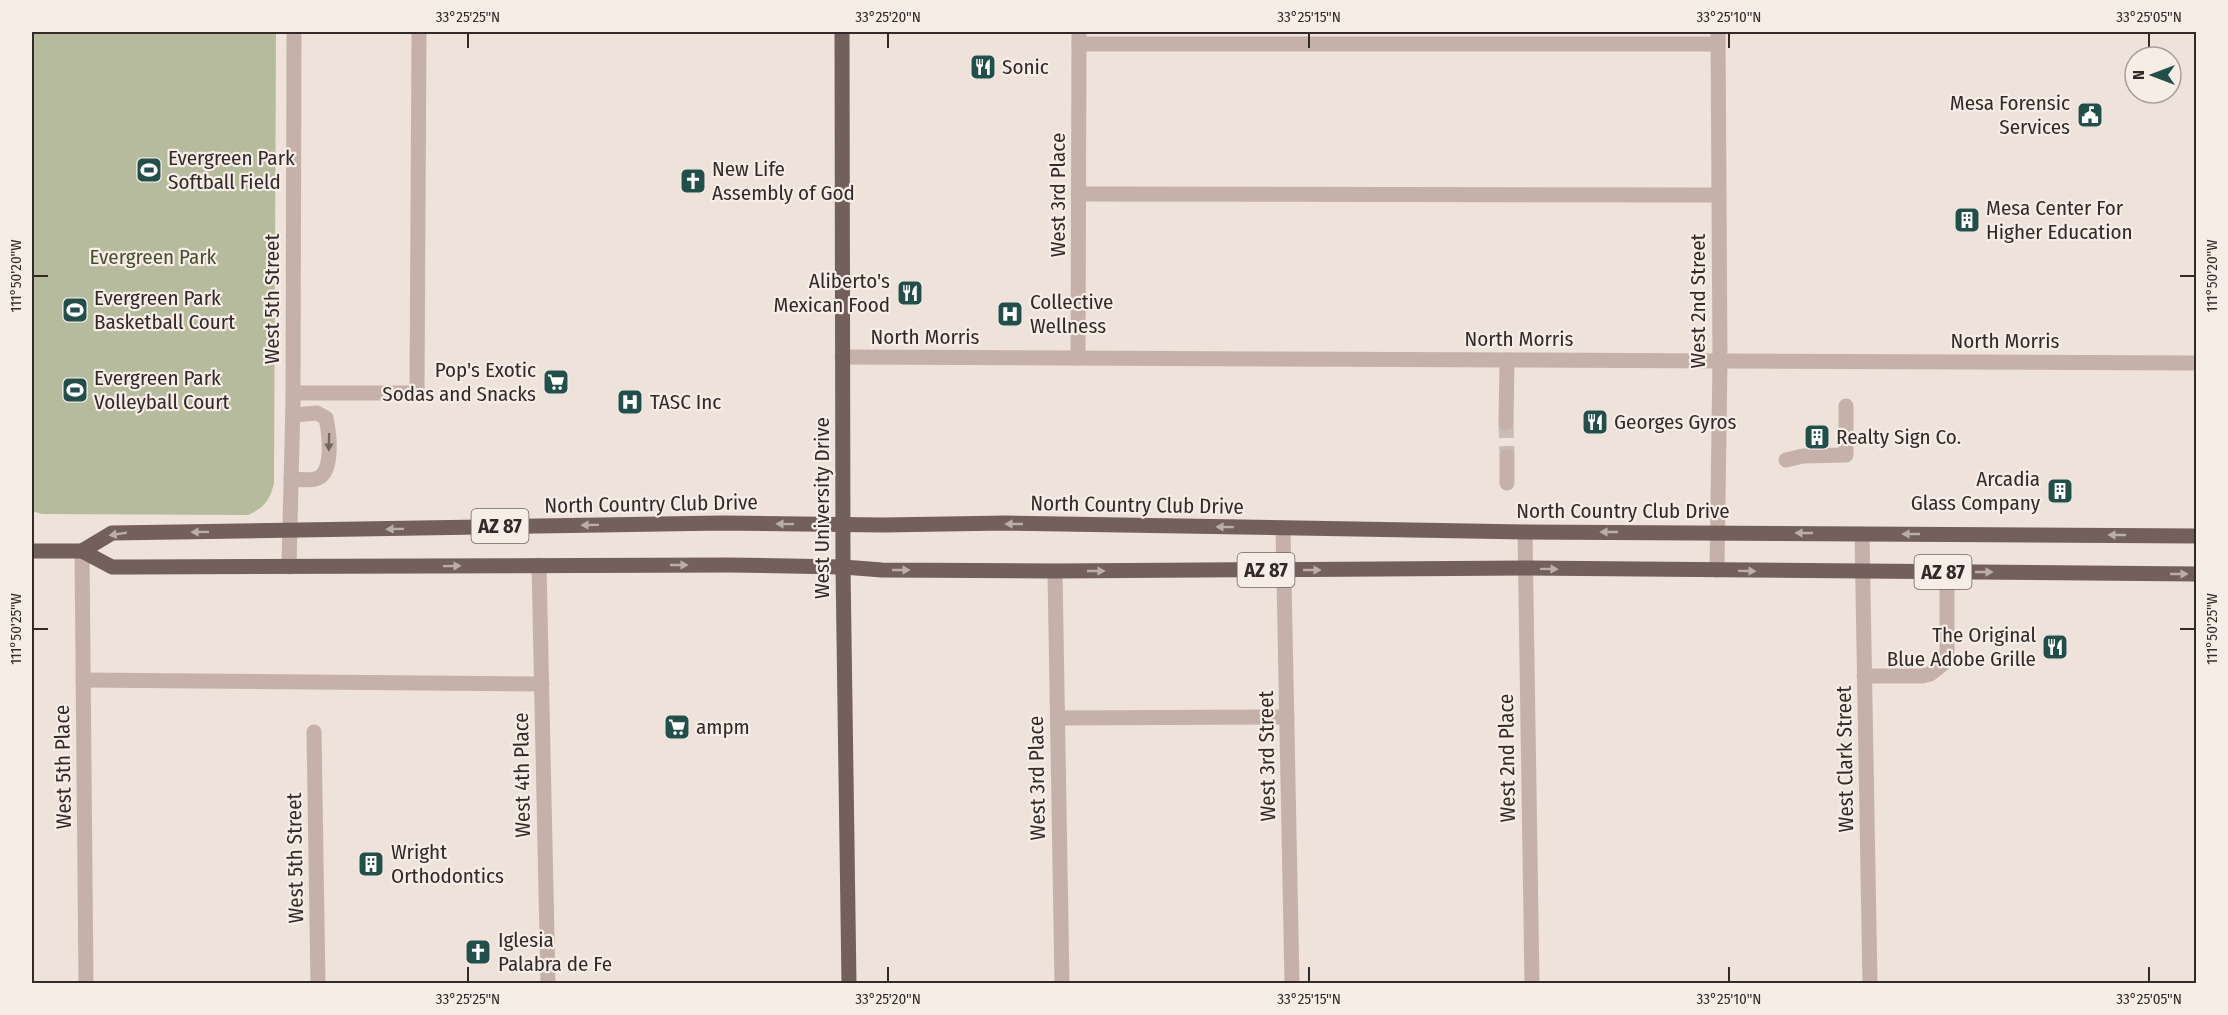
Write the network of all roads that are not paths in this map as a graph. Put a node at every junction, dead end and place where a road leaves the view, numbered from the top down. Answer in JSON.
{"nodes":[{"id":1,"x":294,"y":32,"type":"edge"},
{"id":2,"x":419,"y":32,"type":"edge"},
{"id":3,"x":842,"y":32,"type":"edge"},
{"id":4,"x":1079,"y":38,"type":"edge"},
{"id":5,"x":1718,"y":38,"type":"edge"},
{"id":6,"x":1078,"y":194,"type":"junction"},
{"id":7,"x":1718,"y":195,"type":"junction"},
{"id":8,"x":842,"y":357,"type":"junction"},
{"id":9,"x":1078,"y":358,"type":"junction"},
{"id":10,"x":1507,"y":360,"type":"junction"},
{"id":11,"x":1720,"y":361,"type":"junction"},
{"id":12,"x":2196,"y":363,"type":"edge"},
{"id":13,"x":293,"y":393,"type":"junction"},
{"id":14,"x":1846,"y":406,"type":"dead end"},
{"id":15,"x":293,"y":415,"type":"junction"},
{"id":16,"x":1506,"y":423,"type":"tunnel mouth"},
{"id":17,"x":1507,"y":456,"type":"tunnel mouth"},
{"id":18,"x":1786,"y":460,"type":"dead end"},
{"id":19,"x":291,"y":479,"type":"junction"},
{"id":20,"x":1507,"y":483,"type":"dead end"},
{"id":21,"x":843,"y":524,"type":"junction"},
{"id":22,"x":1283,"y":528,"type":"junction"},
{"id":23,"x":289,"y":531,"type":"junction"},
{"id":24,"x":1525,"y":532,"type":"junction"},
{"id":25,"x":1717,"y":533,"type":"junction"},
{"id":26,"x":1862,"y":534,"type":"junction"},
{"id":27,"x":2196,"y":536,"type":"edge"},
{"id":28,"x":32,"y":551,"type":"edge"},
{"id":29,"x":82,"y":551,"type":"junction"},
{"id":30,"x":539,"y":565,"type":"junction"},
{"id":31,"x":289,"y":567,"type":"junction"},
{"id":32,"x":843,"y":567,"type":"junction"},
{"id":33,"x":1526,"y":568,"type":"junction"},
{"id":34,"x":1284,"y":570,"type":"junction"},
{"id":35,"x":1717,"y":570,"type":"junction"},
{"id":36,"x":1055,"y":571,"type":"junction"},
{"id":37,"x":1863,"y":572,"type":"junction"},
{"id":38,"x":1947,"y":572,"type":"junction"},
{"id":39,"x":2196,"y":574,"type":"edge"},
{"id":40,"x":1864,"y":676,"type":"junction"},
{"id":41,"x":83,"y":680,"type":"junction"},
{"id":42,"x":542,"y":684,"type":"junction"},
{"id":43,"x":1287,"y":717,"type":"junction"},
{"id":44,"x":1058,"y":718,"type":"junction"},
{"id":45,"x":314,"y":732,"type":"dead end"},
{"id":46,"x":86,"y":984,"type":"edge"},
{"id":47,"x":318,"y":984,"type":"edge"},
{"id":48,"x":548,"y":984,"type":"edge"},
{"id":49,"x":849,"y":984,"type":"edge"},
{"id":50,"x":1062,"y":984,"type":"edge"},
{"id":51,"x":1292,"y":984,"type":"edge"},
{"id":52,"x":1532,"y":984,"type":"edge"},
{"id":53,"x":1870,"y":984,"type":"edge"}],
"edges":[{"from":1,"to":13,"type":"street","name":"West 5th Street"},
{"from":2,"to":13,"type":"street"},
{"from":3,"to":8,"type":"main road","name":"West University Drive"},
{"from":4,"to":5,"type":"street"},
{"from":4,"to":6,"type":"street","name":"West 3rd Place"},
{"from":5,"to":7,"type":"street","name":"West 2nd Street"},
{"from":6,"to":7,"type":"street"},
{"from":6,"to":9,"type":"street","name":"West 3rd Place"},
{"from":7,"to":11,"type":"street","name":"West 2nd Street"},
{"from":8,"to":9,"type":"street","name":"North Morris"},
{"from":8,"to":21,"type":"main road","name":"West University Drive"},
{"from":9,"to":10,"type":"street","name":"North Morris"},
{"from":10,"to":11,"type":"street","name":"North Morris"},
{"from":10,"to":16,"type":"street"},
{"from":11,"to":12,"type":"street","name":"North Morris"},
{"from":11,"to":25,"type":"street","name":"West 2nd Street"},
{"from":13,"to":15,"type":"street","name":"West 5th Street"},
{"from":14,"to":18,"type":"street"},
{"from":15,"to":19,"type":"street","name":"West 5th Street"},
{"from":15,"to":19,"type":"street","one_way":true},
{"from":17,"to":20,"type":"street"},
{"from":19,"to":23,"type":"street","name":"West 5th Street"},
{"from":22,"to":21,"type":"main road","name":"North Country Club Drive","number":"AZ 87","one_way":true},
{"from":21,"to":23,"type":"main road","name":"North Country Club Drive","number":"AZ 87","one_way":true},
{"from":21,"to":32,"type":"main road","name":"West University Drive"},
{"from":22,"to":24,"type":"main road","name":"North Country Club Drive","number":"AZ 87"},
{"from":22,"to":34,"type":"street","name":"West 3rd Street"},
{"from":23,"to":29,"type":"main road","name":"North Country Club Drive","number":"AZ 87","one_way":true},
{"from":23,"to":31,"type":"street","name":"West 5th Street"},
{"from":25,"to":24,"type":"main road","name":"North Country Club Drive","number":"AZ 87","one_way":true},
{"from":24,"to":33,"type":"street","name":"West 2nd Place"},
{"from":26,"to":25,"type":"main road","name":"North Country Club Drive","number":"AZ 87","one_way":true},
{"from":25,"to":35,"type":"street","name":"West 2nd Street"},
{"from":27,"to":26,"type":"main road","name":"North Country Club Drive","number":"AZ 87","one_way":true},
{"from":26,"to":37,"type":"street","name":"West Clark Street"},
{"from":28,"to":29,"type":"main road","number":"AZ 87"},
{"from":29,"to":31,"type":"main road","number":"AZ 87"},
{"from":29,"to":41,"type":"street","name":"West 5th Place"},
{"from":31,"to":30,"type":"main road","number":"AZ 87","one_way":true},
{"from":30,"to":32,"type":"main road","number":"AZ 87","one_way":true},
{"from":30,"to":42,"type":"street","name":"West 4th Place"},
{"from":32,"to":36,"type":"main road","number":"AZ 87","one_way":true},
{"from":32,"to":49,"type":"main road","name":"West University Drive"},
{"from":34,"to":33,"type":"main road","number":"AZ 87","one_way":true},
{"from":33,"to":35,"type":"main road","number":"AZ 87","one_way":true},
{"from":33,"to":52,"type":"street","name":"West 2nd Place"},
{"from":36,"to":34,"type":"main road","number":"AZ 87","one_way":true},
{"from":34,"to":43,"type":"street","name":"West 3rd Street"},
{"from":35,"to":37,"type":"main road","number":"AZ 87","one_way":true},
{"from":36,"to":44,"type":"street","name":"West 3rd Place"},
{"from":37,"to":38,"type":"main road","number":"AZ 87"},
{"from":37,"to":40,"type":"street","name":"West Clark Street"},
{"from":38,"to":39,"type":"main road","number":"AZ 87","one_way":true},
{"from":38,"to":40,"type":"street"},
{"from":40,"to":53,"type":"street","name":"West Clark Street"},
{"from":41,"to":42,"type":"street"},
{"from":41,"to":46,"type":"street","name":"West 5th Place"},
{"from":42,"to":48,"type":"street","name":"West 4th Place"},
{"from":43,"to":44,"type":"street"},
{"from":43,"to":51,"type":"street","name":"West 3rd Street"},
{"from":44,"to":50,"type":"street","name":"West 3rd Place"},
{"from":45,"to":47,"type":"street","name":"West 5th Street"}]}
